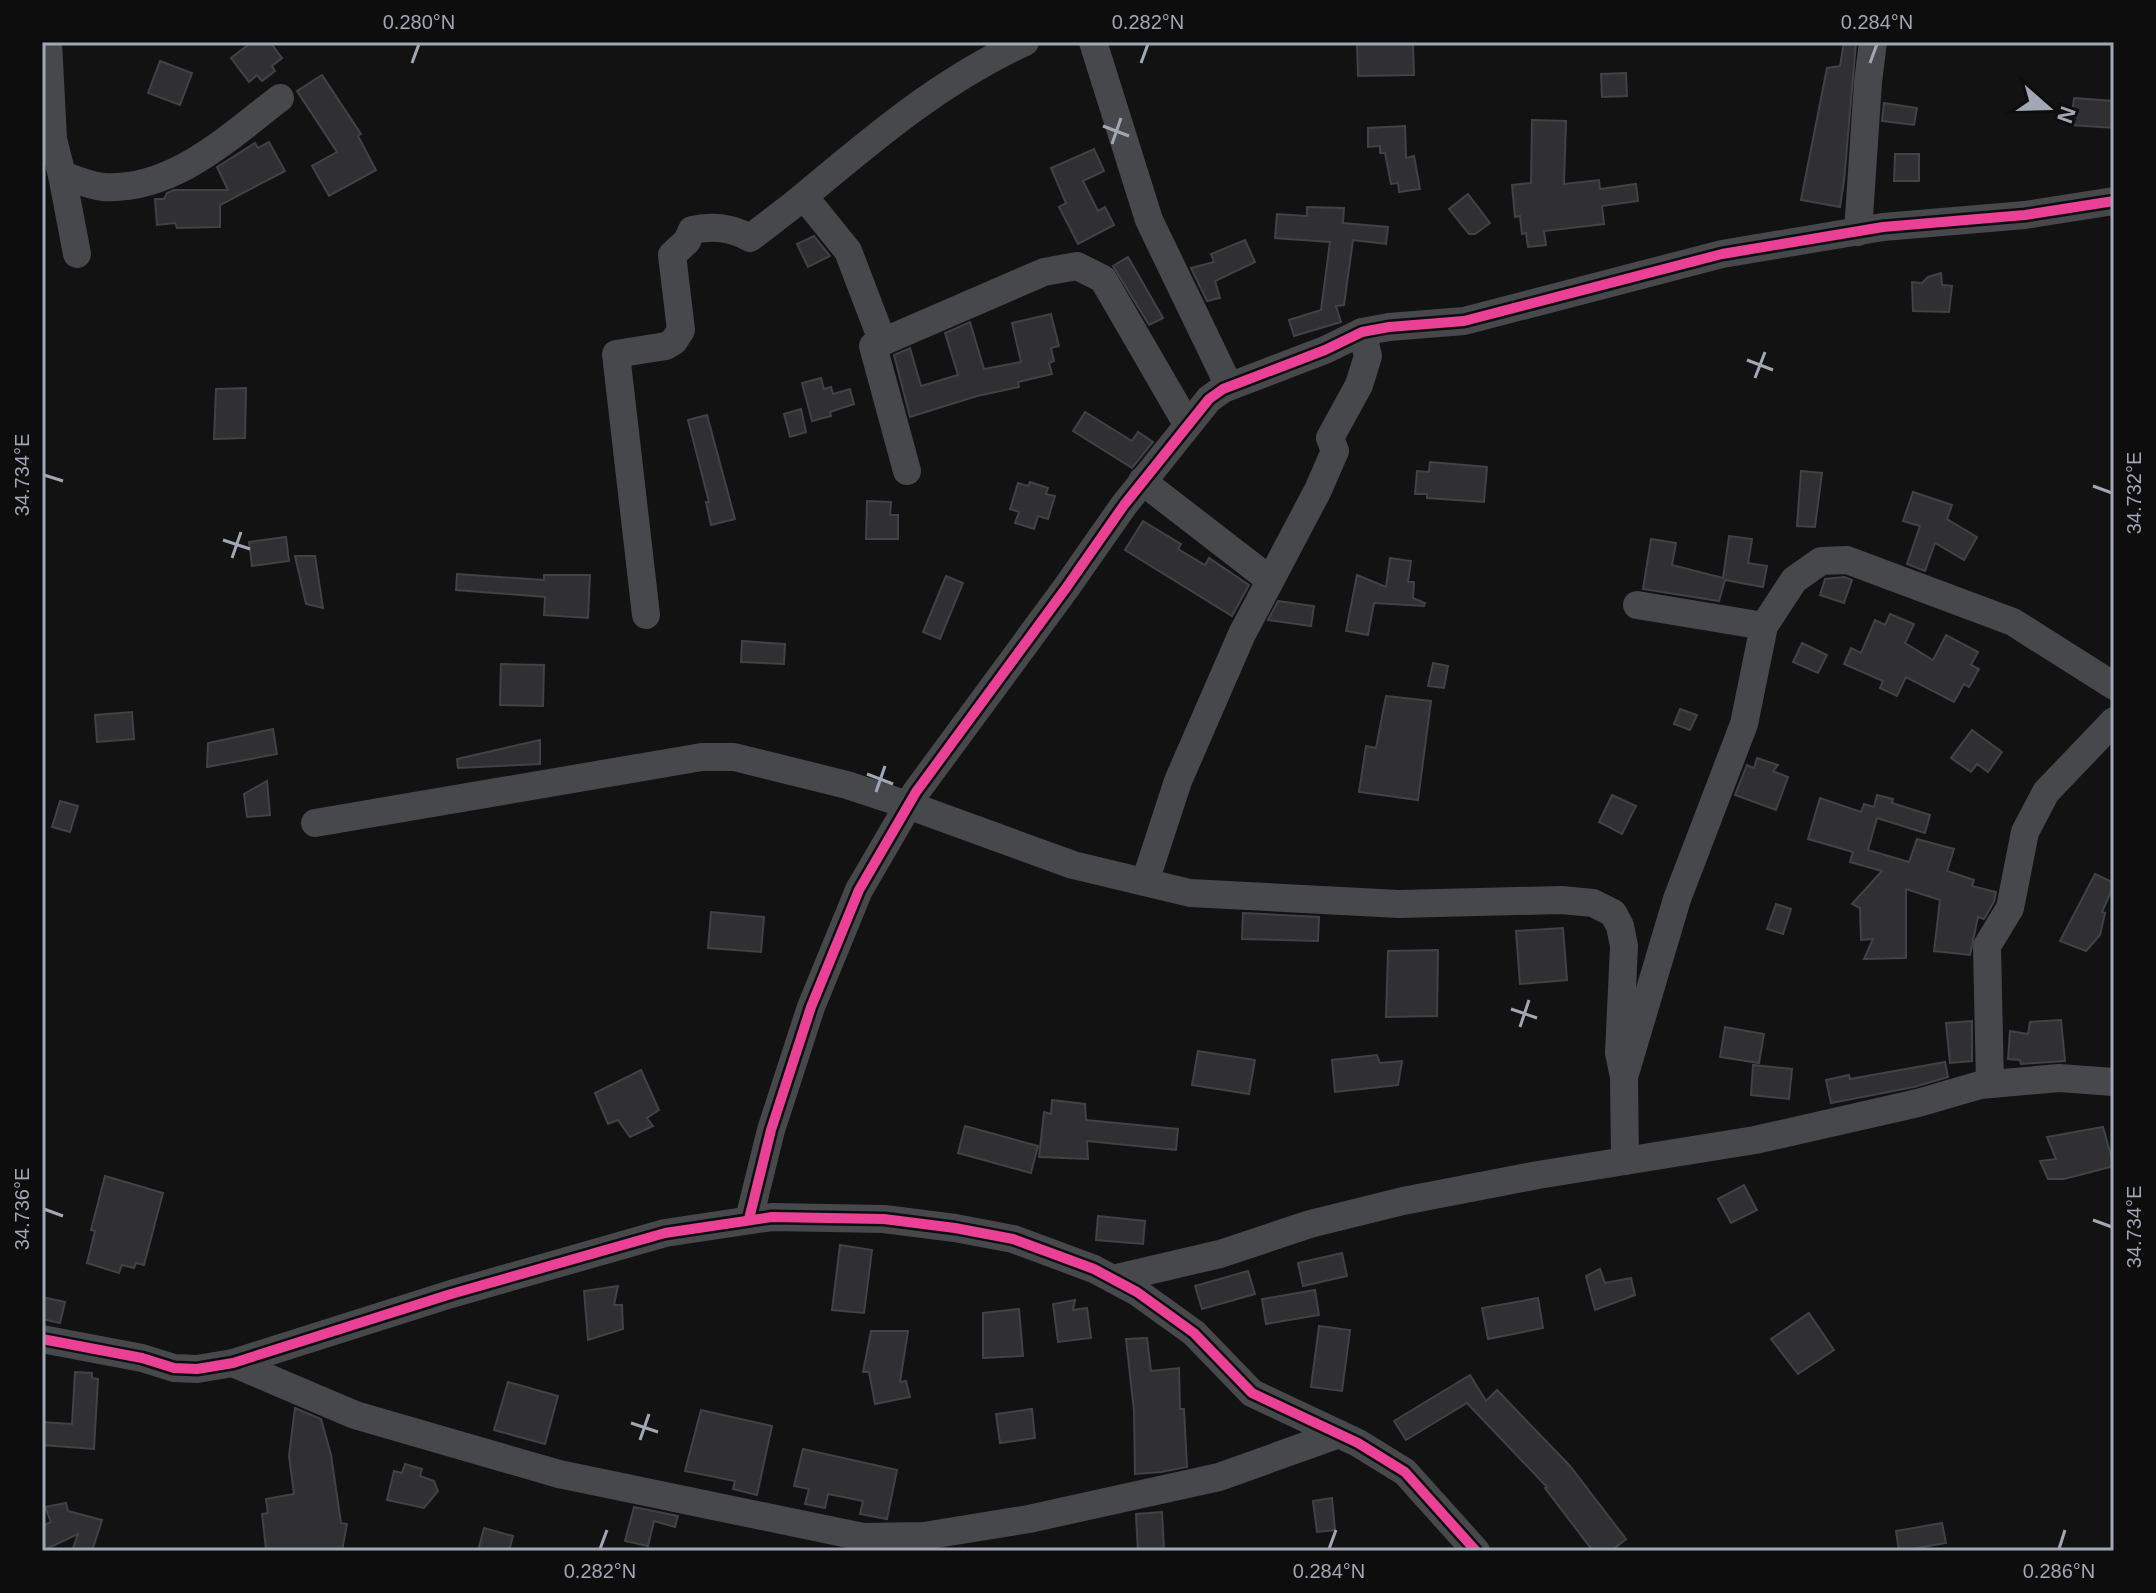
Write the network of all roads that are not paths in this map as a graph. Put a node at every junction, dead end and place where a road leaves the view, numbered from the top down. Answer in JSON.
{"nodes":[{"id":1,"x":48,"y":42,"type":"edge"},
{"id":2,"x":1025,"y":42,"type":"edge"},
{"id":3,"x":1093,"y":42,"type":"edge"},
{"id":4,"x":1873,"y":42,"type":"edge"},
{"id":5,"x":280,"y":98,"type":"dead end"},
{"id":6,"x":62,"y":175,"type":"junction"},
{"id":7,"x":2114,"y":201,"type":"edge"},
{"id":8,"x":797,"y":202,"type":"junction"},
{"id":9,"x":1858,"y":232,"type":"junction"},
{"id":10,"x":77,"y":254,"type":"dead end"},
{"id":11,"x":1362,"y":332,"type":"junction"},
{"id":12,"x":882,"y":340,"type":"junction"},
{"id":13,"x":1229,"y":386,"type":"junction"},
{"id":14,"x":1187,"y":424,"type":"junction"},
{"id":15,"x":907,"y":471,"type":"dead end"},
{"id":16,"x":1142,"y":481,"type":"junction"},
{"id":17,"x":1270,"y":580,"type":"junction"},
{"id":18,"x":1637,"y":605,"type":"dead end"},
{"id":19,"x":646,"y":615,"type":"dead end"},
{"id":20,"x":1764,"y":626,"type":"junction"},
{"id":21,"x":2114,"y":686,"type":"edge"},
{"id":22,"x":2114,"y":721,"type":"edge"},
{"id":23,"x":908,"y":805,"type":"junction"},
{"id":24,"x":315,"y":823,"type":"dead end"},
{"id":25,"x":1145,"y":882,"type":"junction"},
{"id":26,"x":1624,"y":1077,"type":"junction"},
{"id":27,"x":2114,"y":1082,"type":"edge"},
{"id":28,"x":1990,"y":1084,"type":"junction"},
{"id":29,"x":1625,"y":1161,"type":"junction"},
{"id":30,"x":749,"y":1219,"type":"junction"},
{"id":31,"x":1113,"y":1279,"type":"junction"},
{"id":32,"x":42,"y":1339,"type":"edge"},
{"id":33,"x":233,"y":1363,"type":"junction"},
{"id":34,"x":1339,"y":1434,"type":"junction"},
{"id":35,"x":1476,"y":1551,"type":"edge"}],
"edges":[{"from":1,"to":6,"type":"street"},
{"from":2,"to":8,"type":"street"},
{"from":3,"to":13,"type":"street"},
{"from":4,"to":9,"type":"street"},
{"from":5,"to":6,"type":"street"},
{"from":6,"to":10,"type":"street"},
{"from":7,"to":9,"type":"street"},
{"from":8,"to":12,"type":"street"},
{"from":8,"to":19,"type":"street"},
{"from":9,"to":11,"type":"street"},
{"from":11,"to":13,"type":"street"},
{"from":11,"to":17,"type":"street"},
{"from":12,"to":14,"type":"street"},
{"from":12,"to":15,"type":"street"},
{"from":13,"to":14,"type":"street"},
{"from":14,"to":16,"type":"street"},
{"from":16,"to":17,"type":"street"},
{"from":16,"to":23,"type":"street"},
{"from":17,"to":25,"type":"street"},
{"from":18,"to":20,"type":"street"},
{"from":20,"to":21,"type":"street"},
{"from":20,"to":26,"type":"street"},
{"from":22,"to":28,"type":"street"},
{"from":23,"to":24,"type":"street"},
{"from":23,"to":25,"type":"street"},
{"from":23,"to":30,"type":"street"},
{"from":25,"to":26,"type":"street"},
{"from":26,"to":29,"type":"street"},
{"from":27,"to":28,"type":"street"},
{"from":28,"to":29,"type":"street"},
{"from":29,"to":31,"type":"street"},
{"from":30,"to":31,"type":"street"},
{"from":30,"to":33,"type":"street"},
{"from":31,"to":34,"type":"street"},
{"from":32,"to":33,"type":"street"},
{"from":33,"to":34,"type":"street"},
{"from":34,"to":35,"type":"street"}]}
